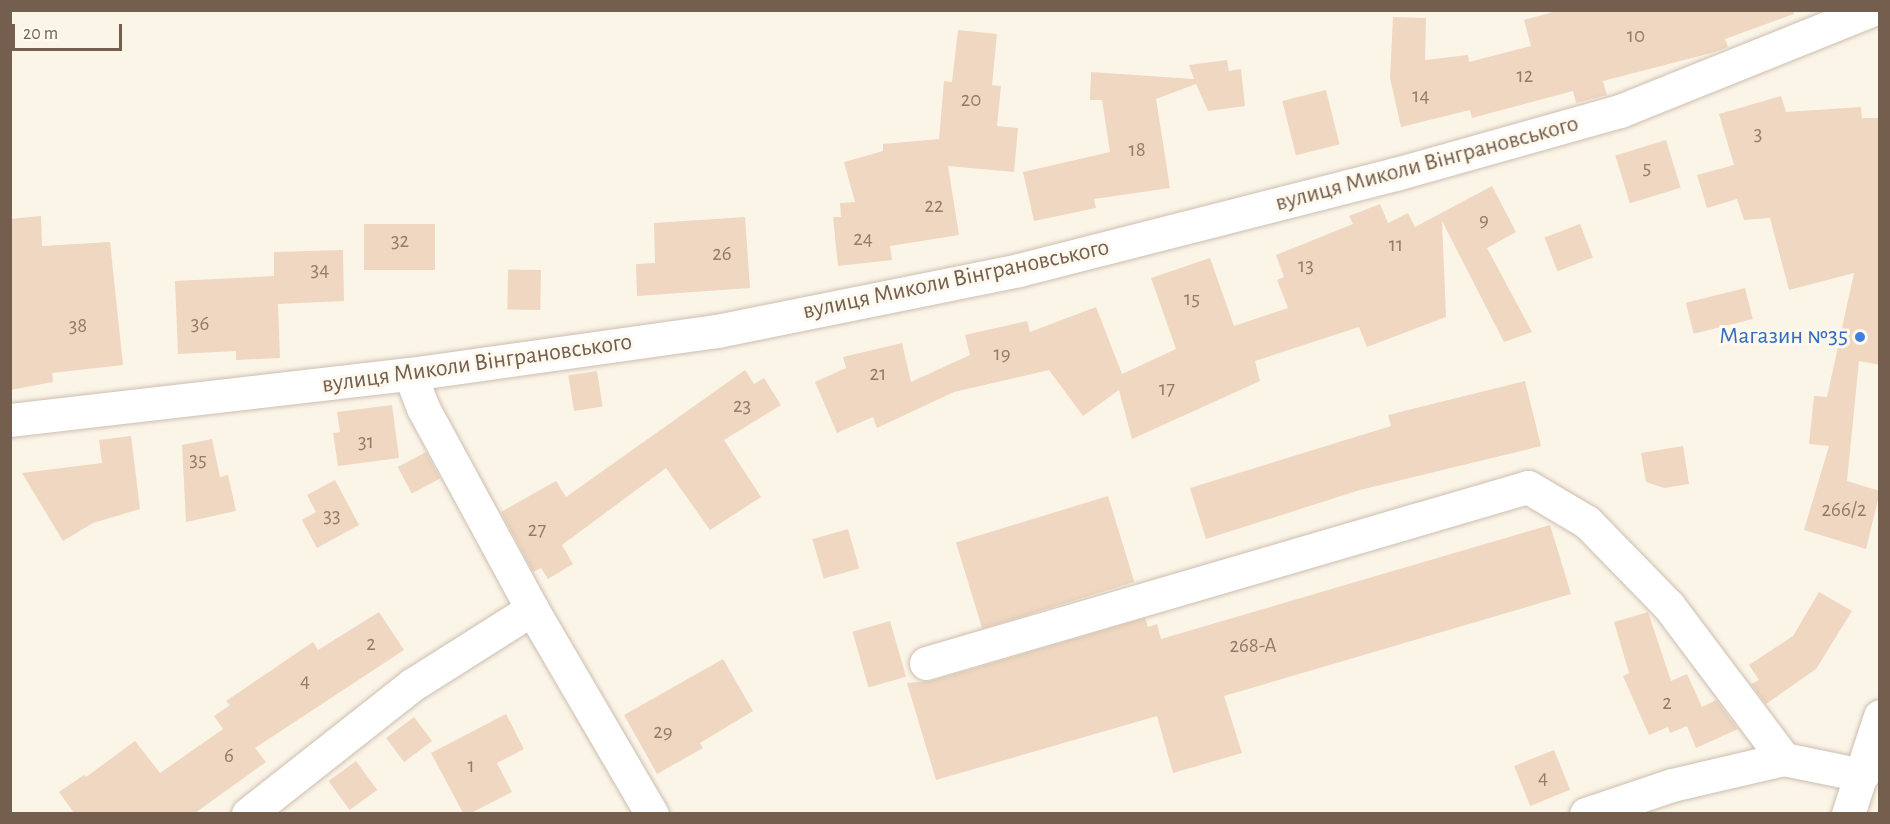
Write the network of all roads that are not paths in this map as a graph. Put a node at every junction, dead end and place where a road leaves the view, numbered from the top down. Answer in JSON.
{"nodes":[{"id":1,"x":1871,"y":10,"type":"edge"},
{"id":2,"x":410,"y":374,"type":"junction"},
{"id":3,"x":10,"y":420,"type":"edge"},
{"id":4,"x":532,"y":609,"type":"junction"},
{"id":5,"x":926,"y":663,"type":"dead end"},
{"id":6,"x":1880,"y":716,"type":"edge"},
{"id":7,"x":1784,"y":759,"type":"junction"},
{"id":8,"x":1862,"y":775,"type":"junction"},
{"id":9,"x":248,"y":813,"type":"edge"},
{"id":10,"x":652,"y":813,"type":"edge"},
{"id":11,"x":1586,"y":813,"type":"edge"},
{"id":12,"x":1848,"y":813,"type":"edge"}],
"edges":[{"from":1,"to":2,"type":"street","name":"вулиця Миколи Вінграновського"},
{"from":2,"to":3,"type":"street","name":"вулиця Миколи Вінграновського"},
{"from":2,"to":4,"type":"street"},
{"from":4,"to":9,"type":"street"},
{"from":4,"to":10,"type":"street"},
{"from":5,"to":7,"type":"street"},
{"from":6,"to":8,"type":"street"},
{"from":7,"to":8,"type":"street"},
{"from":7,"to":11,"type":"street"},
{"from":8,"to":12,"type":"street"}]}
